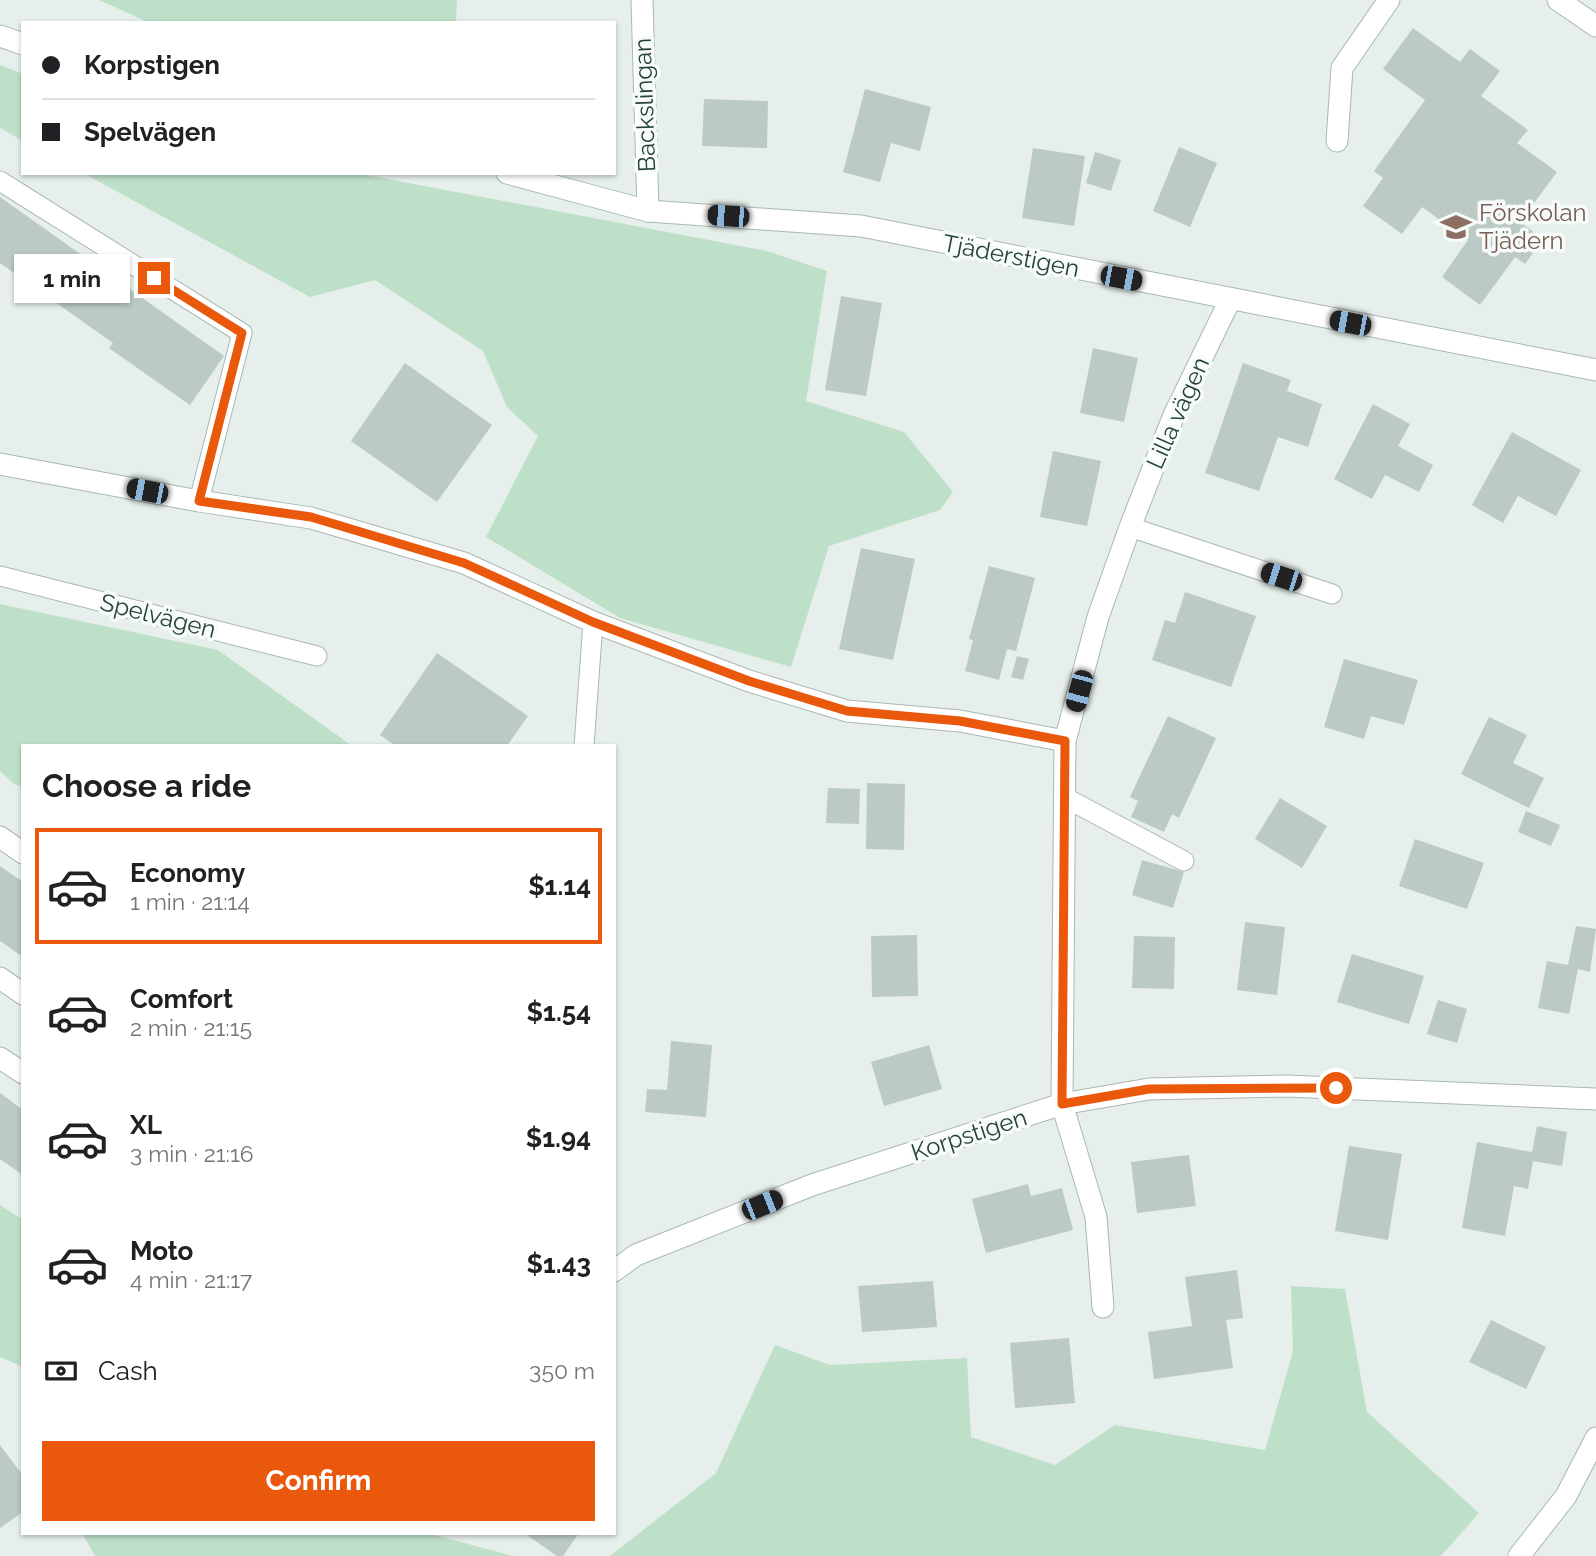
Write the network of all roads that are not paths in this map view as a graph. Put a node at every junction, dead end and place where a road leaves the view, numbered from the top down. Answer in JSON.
{"nodes":[{"id":1,"x":642,"y":0,"type":"edge"},
{"id":2,"x":1389,"y":0,"type":"edge"},
{"id":3,"x":1558,"y":0,"type":"edge"},
{"id":4,"x":1596,"y":26,"type":"edge"},
{"id":5,"x":0,"y":36,"type":"edge"},
{"id":6,"x":21,"y":43,"type":"edge"},
{"id":7,"x":1337,"y":141,"type":"dead end"},
{"id":8,"x":514,"y":175,"type":"edge"},
{"id":9,"x":0,"y":181,"type":"edge"},
{"id":10,"x":648,"y":211,"type":"junction"},
{"id":11,"x":1230,"y":300,"type":"junction"},
{"id":12,"x":1596,"y":370,"type":"edge"},
{"id":13,"x":0,"y":464,"type":"edge"},
{"id":14,"x":199,"y":501,"type":"junction"},
{"id":15,"x":1130,"y":527,"type":"junction"},
{"id":16,"x":0,"y":576,"type":"edge"},
{"id":17,"x":1332,"y":594,"type":"dead end"},
{"id":18,"x":593,"y":622,"type":"junction"},
{"id":19,"x":317,"y":656,"type":"dead end"},
{"id":20,"x":1065,"y":741,"type":"junction"},
{"id":21,"x":584,"y":744,"type":"edge"},
{"id":22,"x":1064,"y":797,"type":"junction"},
{"id":23,"x":0,"y":837,"type":"edge"},
{"id":24,"x":21,"y":852,"type":"edge"},
{"id":25,"x":1184,"y":861,"type":"dead end"},
{"id":26,"x":0,"y":978,"type":"edge"},
{"id":27,"x":21,"y":993,"type":"edge"},
{"id":28,"x":0,"y":1058,"type":"edge"},
{"id":29,"x":21,"y":1072,"type":"edge"},
{"id":30,"x":1596,"y":1099,"type":"edge"},
{"id":31,"x":1062,"y":1104,"type":"junction"},
{"id":32,"x":616,"y":1270,"type":"edge"},
{"id":33,"x":1103,"y":1307,"type":"dead end"},
{"id":34,"x":1596,"y":1438,"type":"edge"},
{"id":35,"x":1519,"y":1556,"type":"edge"}],
"edges":[{"from":1,"to":10,"type":"street","name":"Backslingan"},
{"from":2,"to":7,"type":"street"},
{"from":3,"to":4,"type":"street"},
{"from":5,"to":6,"type":"street"},
{"from":8,"to":10,"type":"street","name":"Tjäderstigen"},
{"from":9,"to":14,"type":"lane"},
{"from":10,"to":11,"type":"street","name":"Tjäderstigen"},
{"from":11,"to":12,"type":"street","name":"Tjäderstigen"},
{"from":11,"to":15,"type":"street","name":"Lilla vägen"},
{"from":13,"to":14,"type":"street"},
{"from":14,"to":18,"type":"street"},
{"from":15,"to":17,"type":"lane"},
{"from":15,"to":20,"type":"street","name":"Lilla vägen"},
{"from":16,"to":19,"type":"lane","name":"Spelvägen"},
{"from":18,"to":20,"type":"street"},
{"from":18,"to":21,"type":"lane"},
{"from":20,"to":22,"type":"street","name":"Lilla vägen"},
{"from":22,"to":25,"type":"lane"},
{"from":22,"to":31,"type":"street","name":"Lilla vägen"},
{"from":23,"to":24,"type":"street"},
{"from":26,"to":27,"type":"street"},
{"from":28,"to":29,"type":"street"},
{"from":30,"to":31,"type":"street","name":"Korpstigen"},
{"from":31,"to":32,"type":"street","name":"Korpstigen"},
{"from":31,"to":33,"type":"street","name":"Lilla vägen"},
{"from":34,"to":35,"type":"street"}]}
